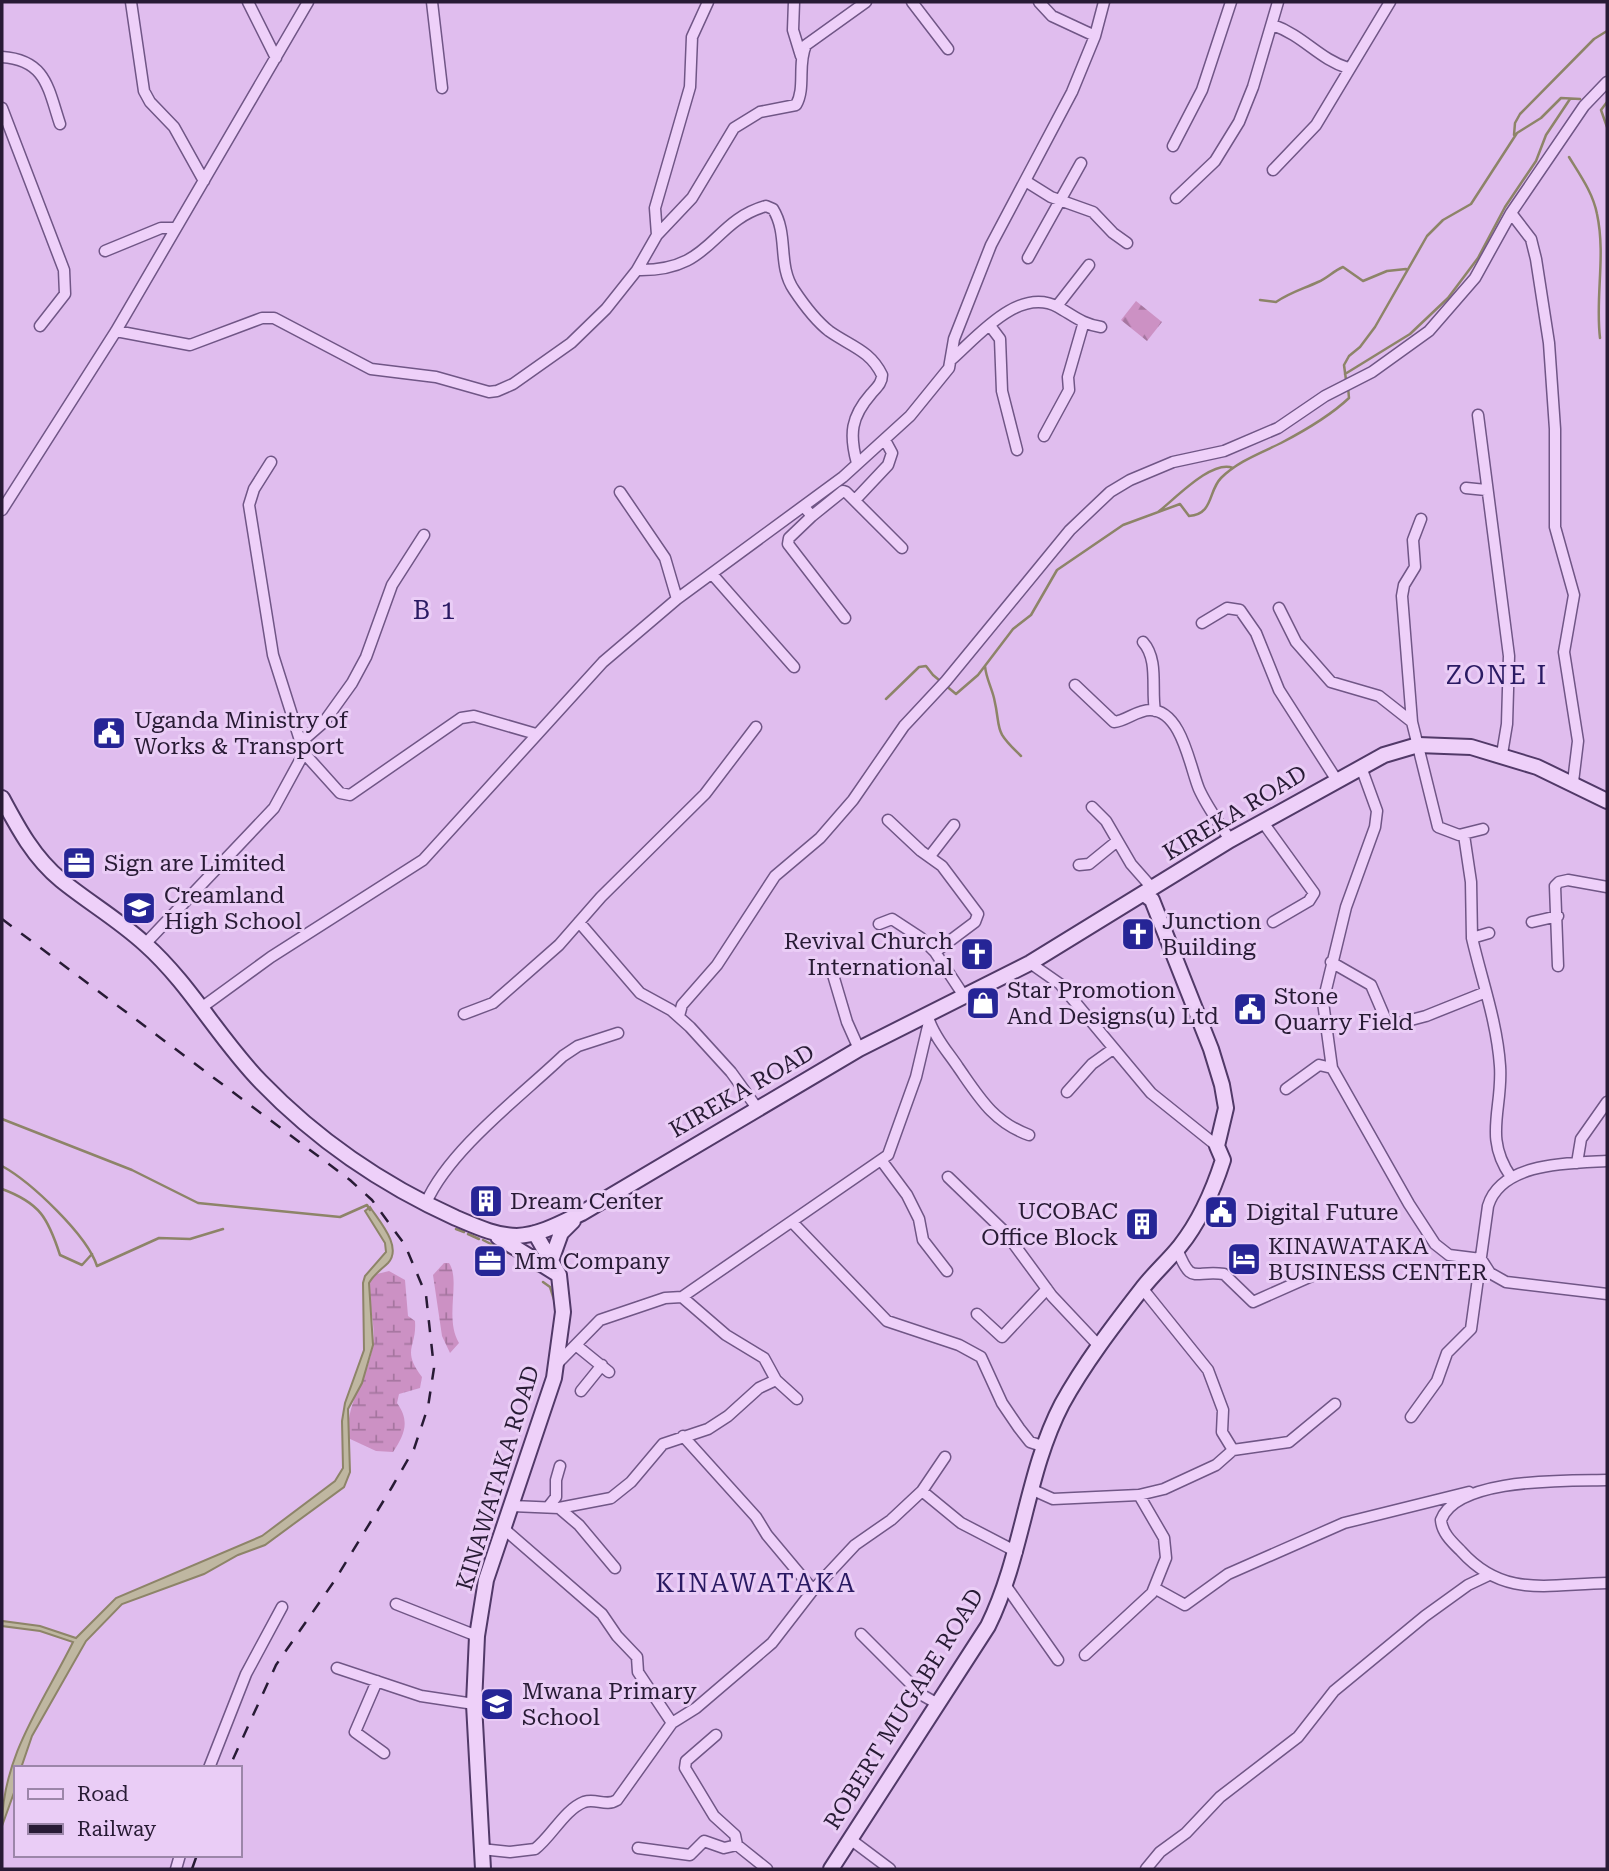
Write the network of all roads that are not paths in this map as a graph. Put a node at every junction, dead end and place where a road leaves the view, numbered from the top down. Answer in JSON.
{"nodes":[{"id":1,"x":131,"y":2,"type":"edge"},
{"id":2,"x":248,"y":2,"type":"edge"},
{"id":3,"x":308,"y":2,"type":"edge"},
{"id":4,"x":432,"y":2,"type":"edge"},
{"id":5,"x":708,"y":2,"type":"edge"},
{"id":6,"x":794,"y":2,"type":"edge"},
{"id":7,"x":866,"y":2,"type":"edge"},
{"id":8,"x":912,"y":2,"type":"edge"},
{"id":9,"x":1039,"y":2,"type":"edge"},
{"id":10,"x":1104,"y":2,"type":"edge"},
{"id":11,"x":1231,"y":2,"type":"edge"},
{"id":12,"x":1278,"y":2,"type":"edge"},
{"id":13,"x":1390,"y":2,"type":"edge"},
{"id":14,"x":1273,"y":24,"type":"junction"},
{"id":15,"x":1095,"y":36,"type":"junction"},
{"id":16,"x":948,"y":49,"type":"dead end"},
{"id":17,"x":802,"y":56,"type":"junction"},
{"id":18,"x":2,"y":57,"type":"edge"},
{"id":19,"x":276,"y":58,"type":"junction"},
{"id":20,"x":1348,"y":68,"type":"junction"},
{"id":21,"x":1607,"y":82,"type":"edge"},
{"id":22,"x":442,"y":88,"type":"dead end"},
{"id":23,"x":2,"y":108,"type":"edge"},
{"id":24,"x":60,"y":124,"type":"dead end"},
{"id":25,"x":1173,"y":146,"type":"dead end"},
{"id":26,"x":1080,"y":163,"type":"dead end"},
{"id":27,"x":1273,"y":170,"type":"dead end"},
{"id":28,"x":204,"y":181,"type":"junction"},
{"id":29,"x":1027,"y":182,"type":"junction"},
{"id":30,"x":1176,"y":198,"type":"dead end"},
{"id":31,"x":1059,"y":201,"type":"junction"},
{"id":32,"x":1511,"y":213,"type":"junction"},
{"id":33,"x":175,"y":228,"type":"junction"},
{"id":34,"x":657,"y":236,"type":"junction"},
{"id":35,"x":1128,"y":243,"type":"dead end"},
{"id":36,"x":104,"y":251,"type":"dead end"},
{"id":37,"x":1028,"y":258,"type":"dead end"},
{"id":38,"x":1089,"y":265,"type":"dead end"},
{"id":39,"x":637,"y":270,"type":"junction"},
{"id":40,"x":1057,"y":306,"type":"junction"},
{"id":41,"x":1083,"y":325,"type":"junction"},
{"id":42,"x":40,"y":326,"type":"dead end"},
{"id":43,"x":990,"y":327,"type":"junction"},
{"id":44,"x":1101,"y":327,"type":"dead end"},
{"id":45,"x":116,"y":331,"type":"junction"},
{"id":46,"x":952,"y":359,"type":"junction"},
{"id":47,"x":1478,"y":415,"type":"dead end"},
{"id":48,"x":1044,"y":436,"type":"dead end"},
{"id":49,"x":885,"y":440,"type":"junction"},
{"id":50,"x":1017,"y":450,"type":"dead end"},
{"id":51,"x":271,"y":462,"type":"dead end"},
{"id":52,"x":858,"y":463,"type":"junction"},
{"id":53,"x":1466,"y":488,"type":"dead end"},
{"id":54,"x":1486,"y":490,"type":"junction"},
{"id":55,"x":620,"y":492,"type":"dead end"},
{"id":56,"x":856,"y":499,"type":"junction"},
{"id":57,"x":804,"y":507,"type":"junction"},
{"id":58,"x":2,"y":510,"type":"edge"},
{"id":59,"x":812,"y":516,"type":"junction"},
{"id":60,"x":1421,"y":519,"type":"dead end"},
{"id":61,"x":424,"y":535,"type":"dead end"},
{"id":62,"x":902,"y":548,"type":"dead end"},
{"id":63,"x":712,"y":575,"type":"junction"},
{"id":64,"x":677,"y":599,"type":"junction"},
{"id":65,"x":1279,"y":608,"type":"dead end"},
{"id":66,"x":845,"y":618,"type":"dead end"},
{"id":67,"x":1202,"y":623,"type":"dead end"},
{"id":68,"x":1143,"y":642,"type":"dead end"},
{"id":69,"x":794,"y":667,"type":"dead end"},
{"id":70,"x":1076,"y":685,"type":"dead end"},
{"id":71,"x":1155,"y":711,"type":"junction"},
{"id":72,"x":1412,"y":722,"type":"junction"},
{"id":73,"x":756,"y":727,"type":"dead end"},
{"id":74,"x":536,"y":734,"type":"junction"},
{"id":75,"x":1418,"y":745,"type":"junction"},
{"id":76,"x":302,"y":748,"type":"junction"},
{"id":77,"x":1502,"y":754,"type":"junction"},
{"id":78,"x":1360,"y":766,"type":"junction"},
{"id":79,"x":1336,"y":779,"type":"junction"},
{"id":80,"x":1573,"y":782,"type":"junction"},
{"id":81,"x":2,"y":799,"type":"edge"},
{"id":82,"x":1607,"y":801,"type":"edge"},
{"id":83,"x":1092,"y":807,"type":"dead end"},
{"id":84,"x":888,"y":820,"type":"dead end"},
{"id":85,"x":1262,"y":821,"type":"junction"},
{"id":86,"x":954,"y":825,"type":"dead end"},
{"id":87,"x":1483,"y":829,"type":"dead end"},
{"id":88,"x":1464,"y":835,"type":"junction"},
{"id":89,"x":1230,"y":840,"type":"junction"},
{"id":90,"x":1116,"y":842,"type":"junction"},
{"id":91,"x":930,"y":856,"type":"junction"},
{"id":92,"x":1079,"y":865,"type":"dead end"},
{"id":93,"x":1607,"y":887,"type":"edge"},
{"id":94,"x":1148,"y":891,"type":"junction"},
{"id":95,"x":1558,"y":916,"type":"junction"},
{"id":96,"x":579,"y":922,"type":"junction"},
{"id":97,"x":1273,"y":922,"type":"dead end"},
{"id":98,"x":1532,"y":922,"type":"dead end"},
{"id":99,"x":879,"y":924,"type":"dead end"},
{"id":100,"x":1489,"y":933,"type":"dead end"},
{"id":101,"x":1472,"y":938,"type":"junction"},
{"id":102,"x":145,"y":944,"type":"junction"},
{"id":103,"x":935,"y":952,"type":"junction"},
{"id":104,"x":1331,"y":962,"type":"junction"},
{"id":105,"x":1030,"y":963,"type":"junction"},
{"id":106,"x":1558,"y":966,"type":"dead end"},
{"id":107,"x":831,"y":968,"type":"dead end"},
{"id":108,"x":1486,"y":992,"type":"junction"},
{"id":109,"x":964,"y":996,"type":"junction"},
{"id":110,"x":201,"y":1008,"type":"junction"},
{"id":111,"x":464,"y":1014,"type":"dead end"},
{"id":112,"x":679,"y":1016,"type":"junction"},
{"id":113,"x":930,"y":1017,"type":"junction"},
{"id":114,"x":618,"y":1033,"type":"dead end"},
{"id":115,"x":859,"y":1049,"type":"junction"},
{"id":116,"x":1113,"y":1049,"type":"junction"},
{"id":117,"x":1332,"y":1068,"type":"junction"},
{"id":118,"x":1286,"y":1088,"type":"dead end"},
{"id":119,"x":1067,"y":1092,"type":"dead end"},
{"id":120,"x":1607,"y":1102,"type":"edge"},
{"id":121,"x":757,"y":1108,"type":"junction"},
{"id":122,"x":1029,"y":1135,"type":"dead end"},
{"id":123,"x":1217,"y":1146,"type":"junction"},
{"id":124,"x":881,"y":1160,"type":"junction"},
{"id":125,"x":1607,"y":1161,"type":"edge"},
{"id":126,"x":1577,"y":1163,"type":"junction"},
{"id":127,"x":948,"y":1177,"type":"dead end"},
{"id":128,"x":1511,"y":1177,"type":"junction"},
{"id":129,"x":426,"y":1203,"type":"junction"},
{"id":130,"x":582,"y":1213,"type":"junction"},
{"id":131,"x":793,"y":1223,"type":"junction"},
{"id":132,"x":484,"y":1229,"type":"junction"},
{"id":133,"x":536,"y":1233,"type":"junction"},
{"id":134,"x":1177,"y":1249,"type":"junction"},
{"id":135,"x":552,"y":1258,"type":"junction"},
{"id":136,"x":1481,"y":1259,"type":"junction"},
{"id":137,"x":1323,"y":1271,"type":"dead end"},
{"id":138,"x":947,"y":1272,"type":"dead end"},
{"id":139,"x":559,"y":1275,"type":"junction"},
{"id":140,"x":1142,"y":1288,"type":"junction"},
{"id":141,"x":1047,"y":1289,"type":"junction"},
{"id":142,"x":1607,"y":1294,"type":"edge"},
{"id":143,"x":682,"y":1297,"type":"junction"},
{"id":144,"x":976,"y":1314,"type":"dead end"},
{"id":145,"x":577,"y":1346,"type":"junction"},
{"id":146,"x":1100,"y":1347,"type":"junction"},
{"id":147,"x":557,"y":1364,"type":"junction"},
{"id":148,"x":776,"y":1380,"type":"junction"},
{"id":149,"x":581,"y":1391,"type":"dead end"},
{"id":150,"x":797,"y":1399,"type":"dead end"},
{"id":151,"x":1335,"y":1404,"type":"dead end"},
{"id":152,"x":1411,"y":1417,"type":"dead end"},
{"id":153,"x":683,"y":1436,"type":"junction"},
{"id":154,"x":1042,"y":1446,"type":"junction"},
{"id":155,"x":1233,"y":1450,"type":"junction"},
{"id":156,"x":945,"y":1457,"type":"dead end"},
{"id":157,"x":560,"y":1466,"type":"dead end"},
{"id":158,"x":1607,"y":1480,"type":"edge"},
{"id":159,"x":1033,"y":1490,"type":"junction"},
{"id":160,"x":922,"y":1491,"type":"junction"},
{"id":161,"x":1473,"y":1491,"type":"junction"},
{"id":162,"x":1139,"y":1495,"type":"junction"},
{"id":163,"x":512,"y":1506,"type":"junction"},
{"id":164,"x":554,"y":1507,"type":"junction"},
{"id":165,"x":504,"y":1529,"type":"junction"},
{"id":166,"x":1017,"y":1552,"type":"junction"},
{"id":167,"x":615,"y":1567,"type":"dead end"},
{"id":168,"x":1487,"y":1576,"type":"junction"},
{"id":169,"x":1607,"y":1583,"type":"edge"},
{"id":170,"x":1006,"y":1586,"type":"junction"},
{"id":171,"x":1156,"y":1589,"type":"junction"},
{"id":172,"x":813,"y":1590,"type":"junction"},
{"id":173,"x":396,"y":1604,"type":"dead end"},
{"id":174,"x":282,"y":1608,"type":"dead end"},
{"id":175,"x":861,"y":1634,"type":"dead end"},
{"id":176,"x":477,"y":1636,"type":"junction"},
{"id":177,"x":1084,"y":1655,"type":"dead end"},
{"id":178,"x":1058,"y":1660,"type":"dead end"},
{"id":179,"x":337,"y":1668,"type":"dead end"},
{"id":180,"x":377,"y":1681,"type":"junction"},
{"id":181,"x":474,"y":1704,"type":"junction"},
{"id":182,"x":938,"y":1704,"type":"junction"},
{"id":183,"x":672,"y":1723,"type":"junction"},
{"id":184,"x":716,"y":1735,"type":"dead end"},
{"id":185,"x":384,"y":1753,"type":"dead end"},
{"id":186,"x":210,"y":1766,"type":"edge"},
{"id":187,"x":850,"y":1839,"type":"junction"},
{"id":188,"x":737,"y":1845,"type":"junction"},
{"id":189,"x":638,"y":1848,"type":"dead end"},
{"id":190,"x":481,"y":1849,"type":"junction"},
{"id":191,"x":483,"y":1869,"type":"edge"},
{"id":192,"x":766,"y":1869,"type":"edge"},
{"id":193,"x":831,"y":1869,"type":"edge"},
{"id":194,"x":890,"y":1869,"type":"edge"},
{"id":195,"x":1146,"y":1869,"type":"edge"}],
"edges":[{"from":1,"to":28,"type":"street"},
{"from":2,"to":19,"type":"street"},
{"from":3,"to":19,"type":"street"},
{"from":4,"to":22,"type":"street"},
{"from":5,"to":34,"type":"street"},
{"from":6,"to":17,"type":"street"},
{"from":7,"to":17,"type":"street"},
{"from":8,"to":16,"type":"street"},
{"from":9,"to":15,"type":"street"},
{"from":10,"to":15,"type":"street"},
{"from":11,"to":25,"type":"street"},
{"from":12,"to":14,"type":"street"},
{"from":13,"to":20,"type":"street"},
{"from":14,"to":20,"type":"street"},
{"from":14,"to":30,"type":"street"},
{"from":15,"to":29,"type":"street"},
{"from":17,"to":34,"type":"street"},
{"from":18,"to":24,"type":"street"},
{"from":19,"to":28,"type":"street"},
{"from":20,"to":27,"type":"street"},
{"from":21,"to":32,"type":"street"},
{"from":23,"to":42,"type":"street"},
{"from":26,"to":31,"type":"street"},
{"from":28,"to":33,"type":"street"},
{"from":29,"to":31,"type":"street"},
{"from":29,"to":46,"type":"street"},
{"from":31,"to":35,"type":"street"},
{"from":31,"to":37,"type":"street"},
{"from":32,"to":80,"type":"street"},
{"from":32,"to":112,"type":"street"},
{"from":33,"to":36,"type":"street"},
{"from":33,"to":45,"type":"street"},
{"from":34,"to":39,"type":"street"},
{"from":38,"to":40,"type":"street"},
{"from":39,"to":45,"type":"street"},
{"from":39,"to":52,"type":"street"},
{"from":40,"to":41,"type":"street"},
{"from":40,"to":43,"type":"street"},
{"from":41,"to":44,"type":"street"},
{"from":41,"to":48,"type":"street"},
{"from":43,"to":46,"type":"street"},
{"from":43,"to":50,"type":"street"},
{"from":45,"to":58,"type":"street"},
{"from":46,"to":49,"type":"street"},
{"from":47,"to":54,"type":"street"},
{"from":49,"to":52,"type":"street"},
{"from":49,"to":56,"type":"street"},
{"from":51,"to":76,"type":"street"},
{"from":52,"to":57,"type":"street"},
{"from":53,"to":54,"type":"street"},
{"from":54,"to":77,"type":"street"},
{"from":55,"to":64,"type":"street"},
{"from":56,"to":59,"type":"street"},
{"from":56,"to":62,"type":"street"},
{"from":57,"to":59,"type":"street"},
{"from":57,"to":63,"type":"street"},
{"from":59,"to":66,"type":"street"},
{"from":60,"to":72,"type":"street"},
{"from":61,"to":76,"type":"street"},
{"from":63,"to":64,"type":"street"},
{"from":63,"to":69,"type":"street"},
{"from":64,"to":74,"type":"street"},
{"from":65,"to":72,"type":"street"},
{"from":67,"to":79,"type":"street"},
{"from":68,"to":71,"type":"street"},
{"from":70,"to":71,"type":"street"},
{"from":71,"to":89,"type":"street"},
{"from":72,"to":75,"type":"street"},
{"from":73,"to":96,"type":"street"},
{"from":74,"to":76,"type":"street"},
{"from":74,"to":110,"type":"street"},
{"from":75,"to":77,"type":"main road","name":"KIREKA ROAD"},
{"from":75,"to":78,"type":"main road","name":"KIREKA ROAD"},
{"from":75,"to":88,"type":"street"},
{"from":76,"to":102,"type":"street"},
{"from":77,"to":80,"type":"main road","name":"KIREKA ROAD"},
{"from":78,"to":79,"type":"main road","name":"KIREKA ROAD"},
{"from":78,"to":104,"type":"street"},
{"from":79,"to":85,"type":"main road","name":"KIREKA ROAD"},
{"from":80,"to":82,"type":"main road","name":"KIREKA ROAD"},
{"from":81,"to":102,"type":"main road","name":"KIREKA ROAD"},
{"from":83,"to":90,"type":"street"},
{"from":84,"to":91,"type":"street"},
{"from":85,"to":89,"type":"main road","name":"KIREKA ROAD"},
{"from":85,"to":97,"type":"street"},
{"from":86,"to":91,"type":"street"},
{"from":87,"to":88,"type":"street"},
{"from":88,"to":101,"type":"street"},
{"from":89,"to":94,"type":"main road","name":"KIREKA ROAD"},
{"from":90,"to":92,"type":"street"},
{"from":90,"to":94,"type":"street"},
{"from":91,"to":103,"type":"street"},
{"from":93,"to":95,"type":"street"},
{"from":94,"to":105,"type":"main road","name":"KIREKA ROAD"},
{"from":94,"to":123,"type":"main road","name":"ROBERT MUGABE ROAD"},
{"from":95,"to":98,"type":"street"},
{"from":95,"to":106,"type":"street"},
{"from":96,"to":111,"type":"street"},
{"from":96,"to":112,"type":"street"},
{"from":99,"to":103,"type":"street"},
{"from":100,"to":101,"type":"street"},
{"from":101,"to":108,"type":"street"},
{"from":102,"to":110,"type":"main road","name":"KIREKA ROAD"},
{"from":103,"to":109,"type":"street"},
{"from":104,"to":108,"type":"street"},
{"from":104,"to":117,"type":"street"},
{"from":105,"to":109,"type":"main road","name":"KIREKA ROAD"},
{"from":105,"to":116,"type":"street"},
{"from":107,"to":115,"type":"street"},
{"from":108,"to":128,"type":"street"},
{"from":109,"to":113,"type":"main road","name":"KIREKA ROAD"},
{"from":110,"to":129,"type":"main road","name":"KIREKA ROAD"},
{"from":112,"to":121,"type":"street"},
{"from":113,"to":115,"type":"main road","name":"KIREKA ROAD"},
{"from":113,"to":122,"type":"street"},
{"from":113,"to":124,"type":"street"},
{"from":114,"to":129,"type":"street"},
{"from":115,"to":121,"type":"main road","name":"KIREKA ROAD"},
{"from":116,"to":119,"type":"street"},
{"from":116,"to":123,"type":"street"},
{"from":117,"to":118,"type":"street"},
{"from":117,"to":136,"type":"street"},
{"from":120,"to":126,"type":"street"},
{"from":121,"to":130,"type":"main road","name":"KIREKA ROAD"},
{"from":123,"to":134,"type":"main road","name":"ROBERT MUGABE ROAD"},
{"from":124,"to":131,"type":"street"},
{"from":124,"to":138,"type":"street"},
{"from":125,"to":126,"type":"street"},
{"from":126,"to":128,"type":"street"},
{"from":127,"to":141,"type":"street"},
{"from":128,"to":136,"type":"street"},
{"from":129,"to":132,"type":"main road","name":"KIREKA ROAD"},
{"from":130,"to":133,"type":"main road","name":"KIREKA ROAD"},
{"from":130,"to":135,"type":"main road"},
{"from":131,"to":143,"type":"street"},
{"from":131,"to":154,"type":"street"},
{"from":132,"to":133,"type":"main road","name":"KIREKA ROAD"},
{"from":132,"to":139,"type":"main road"},
{"from":133,"to":135,"type":"main road","name":"KINAWATAKA ROAD"},
{"from":134,"to":137,"type":"street"},
{"from":134,"to":140,"type":"main road","name":"ROBERT MUGABE ROAD"},
{"from":135,"to":139,"type":"main road","name":"KINAWATAKA ROAD"},
{"from":136,"to":142,"type":"street"},
{"from":136,"to":152,"type":"street"},
{"from":139,"to":147,"type":"main road","name":"KINAWATAKA ROAD"},
{"from":140,"to":146,"type":"main road","name":"ROBERT MUGABE ROAD"},
{"from":140,"to":155,"type":"street"},
{"from":141,"to":144,"type":"street"},
{"from":141,"to":146,"type":"street"},
{"from":143,"to":145,"type":"street"},
{"from":143,"to":148,"type":"street"},
{"from":145,"to":147,"type":"street"},
{"from":145,"to":149,"type":"street"},
{"from":146,"to":154,"type":"main road","name":"ROBERT MUGABE ROAD"},
{"from":147,"to":163,"type":"main road","name":"KINAWATAKA ROAD"},
{"from":148,"to":150,"type":"street"},
{"from":148,"to":153,"type":"street"},
{"from":151,"to":155,"type":"street"},
{"from":153,"to":164,"type":"street"},
{"from":153,"to":172,"type":"street"},
{"from":154,"to":159,"type":"main road","name":"ROBERT MUGABE ROAD"},
{"from":155,"to":162,"type":"street"},
{"from":156,"to":160,"type":"street"},
{"from":157,"to":164,"type":"street"},
{"from":158,"to":161,"type":"street"},
{"from":159,"to":162,"type":"street"},
{"from":159,"to":166,"type":"main road","name":"ROBERT MUGABE ROAD"},
{"from":160,"to":166,"type":"street"},
{"from":160,"to":172,"type":"street"},
{"from":161,"to":168,"type":"street"},
{"from":161,"to":171,"type":"street"},
{"from":162,"to":171,"type":"street"},
{"from":163,"to":164,"type":"street"},
{"from":163,"to":165,"type":"main road","name":"KINAWATAKA ROAD"},
{"from":164,"to":167,"type":"street"},
{"from":165,"to":176,"type":"main road","name":"KINAWATAKA ROAD"},
{"from":165,"to":183,"type":"street"},
{"from":166,"to":170,"type":"main road","name":"ROBERT MUGABE ROAD"},
{"from":168,"to":169,"type":"street"},
{"from":168,"to":195,"type":"street"},
{"from":170,"to":178,"type":"street"},
{"from":170,"to":182,"type":"main road","name":"ROBERT MUGABE ROAD"},
{"from":171,"to":177,"type":"street"},
{"from":172,"to":183,"type":"street"},
{"from":173,"to":176,"type":"street"},
{"from":174,"to":186,"type":"street"},
{"from":175,"to":182,"type":"street"},
{"from":176,"to":181,"type":"main road","name":"KINAWATAKA ROAD"},
{"from":179,"to":180,"type":"street"},
{"from":180,"to":181,"type":"street"},
{"from":180,"to":185,"type":"street"},
{"from":181,"to":190,"type":"main road","name":"KINAWATAKA ROAD"},
{"from":182,"to":187,"type":"main road","name":"ROBERT MUGABE ROAD"},
{"from":183,"to":190,"type":"street"},
{"from":184,"to":188,"type":"street"},
{"from":187,"to":193,"type":"main road","name":"ROBERT MUGABE ROAD"},
{"from":187,"to":194,"type":"street"},
{"from":188,"to":189,"type":"street"},
{"from":188,"to":192,"type":"street"},
{"from":190,"to":191,"type":"main road","name":"KINAWATAKA ROAD"}]}
